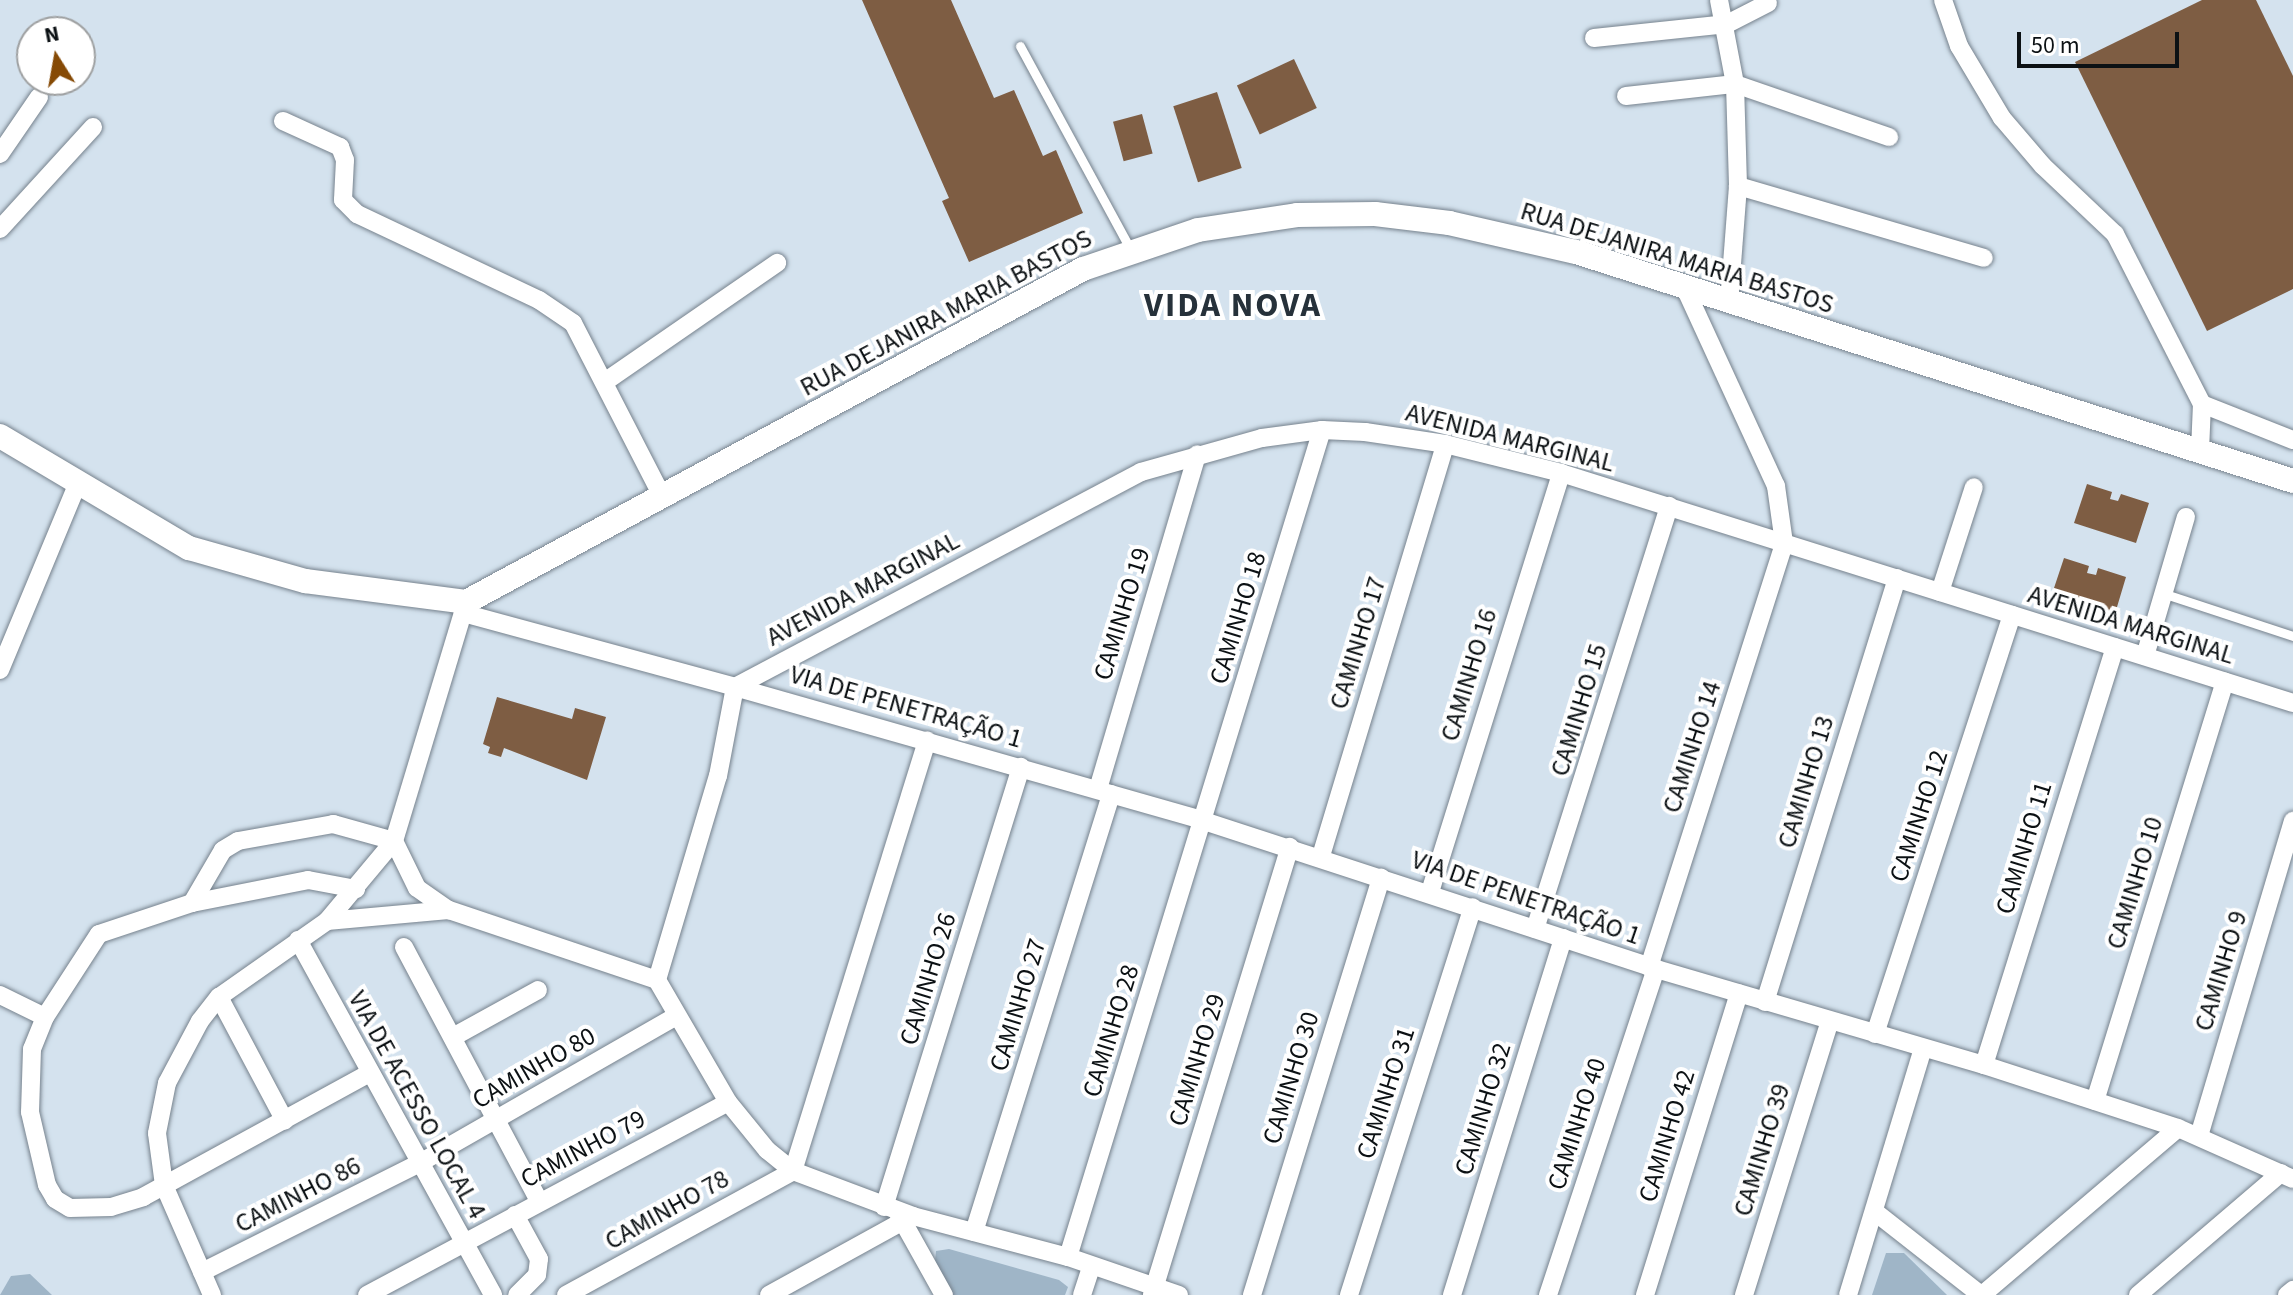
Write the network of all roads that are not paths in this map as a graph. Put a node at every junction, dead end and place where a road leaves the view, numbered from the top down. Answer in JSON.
{"nodes":[{"id":1,"x":1719,"y":0,"type":"edge"},
{"id":2,"x":1943,"y":0,"type":"edge"},
{"id":3,"x":1768,"y":3,"type":"dead end"},
{"id":4,"x":1727,"y":24,"type":"junction"},
{"id":5,"x":1594,"y":38,"type":"dead end"},
{"id":6,"x":1020,"y":46,"type":"dead end"},
{"id":7,"x":1735,"y":84,"type":"junction"},
{"id":8,"x":1626,"y":96,"type":"dead end"},
{"id":9,"x":39,"y":97,"type":"dead end"},
{"id":10,"x":283,"y":121,"type":"dead end"},
{"id":11,"x":93,"y":127,"type":"dead end"},
{"id":12,"x":1889,"y":137,"type":"dead end"},
{"id":13,"x":0,"y":154,"type":"edge"},
{"id":14,"x":1738,"y":186,"type":"junction"},
{"id":15,"x":0,"y":229,"type":"edge"},
{"id":16,"x":1130,"y":249,"type":"junction"},
{"id":17,"x":1984,"y":258,"type":"dead end"},
{"id":18,"x":777,"y":263,"type":"dead end"},
{"id":19,"x":1685,"y":288,"type":"junction"},
{"id":20,"x":1729,"y":303,"type":"junction"},
{"id":21,"x":606,"y":381,"type":"junction"},
{"id":22,"x":2202,"y":404,"type":"junction"},
{"id":23,"x":1322,"y":430,"type":"junction"},
{"id":24,"x":2288,"y":434,"type":"edge"},
{"id":25,"x":0,"y":436,"type":"edge"},
{"id":26,"x":1445,"y":444,"type":"junction"},
{"id":27,"x":2200,"y":451,"type":"junction"},
{"id":28,"x":1197,"y":454,"type":"junction"},
{"id":29,"x":1561,"y":473,"type":"junction"},
{"id":30,"x":2293,"y":481,"type":"edge"},
{"id":31,"x":77,"y":485,"type":"junction"},
{"id":32,"x":1974,"y":487,"type":"dead end"},
{"id":33,"x":663,"y":498,"type":"junction"},
{"id":34,"x":1669,"y":506,"type":"junction"},
{"id":35,"x":2186,"y":517,"type":"dead end"},
{"id":36,"x":1784,"y":543,"type":"junction"},
{"id":37,"x":1897,"y":578,"type":"junction"},
{"id":38,"x":1940,"y":592,"type":"junction"},
{"id":39,"x":2165,"y":594,"type":"junction"},
{"id":40,"x":465,"y":607,"type":"junction"},
{"id":41,"x":2012,"y":615,"type":"junction"},
{"id":42,"x":2293,"y":636,"type":"edge"},
{"id":43,"x":2115,"y":647,"type":"junction"},
{"id":44,"x":2145,"y":656,"type":"junction"},
{"id":45,"x":0,"y":670,"type":"edge"},
{"id":46,"x":2225,"y":682,"type":"junction"},
{"id":47,"x":735,"y":687,"type":"junction"},
{"id":48,"x":2293,"y":703,"type":"edge"},
{"id":49,"x":927,"y":740,"type":"junction"},
{"id":50,"x":1021,"y":767,"type":"junction"},
{"id":51,"x":1104,"y":791,"type":"junction"},
{"id":52,"x":1204,"y":821,"type":"junction"},
{"id":53,"x":2293,"y":821,"type":"edge"},
{"id":54,"x":394,"y":841,"type":"junction"},
{"id":55,"x":1290,"y":847,"type":"junction"},
{"id":56,"x":1321,"y":856,"type":"junction"},
{"id":57,"x":1381,"y":877,"type":"junction"},
{"id":58,"x":356,"y":889,"type":"junction"},
{"id":59,"x":1430,"y":892,"type":"junction"},
{"id":60,"x":192,"y":903,"type":"junction"},
{"id":61,"x":1473,"y":907,"type":"junction"},
{"id":62,"x":449,"y":910,"type":"junction"},
{"id":63,"x":327,"y":921,"type":"junction"},
{"id":64,"x":1535,"y":929,"type":"junction"},
{"id":65,"x":1563,"y":938,"type":"junction"},
{"id":66,"x":298,"y":940,"type":"junction"},
{"id":67,"x":404,"y":947,"type":"dead end"},
{"id":68,"x":1652,"y":968,"type":"junction"},
{"id":69,"x":657,"y":980,"type":"junction"},
{"id":70,"x":538,"y":990,"type":"dead end"},
{"id":71,"x":1739,"y":993,"type":"junction"},
{"id":72,"x":0,"y":995,"type":"edge"},
{"id":73,"x":219,"y":997,"type":"junction"},
{"id":74,"x":1765,"y":1002,"type":"junction"},
{"id":75,"x":676,"y":1016,"type":"junction"},
{"id":76,"x":45,"y":1017,"type":"junction"},
{"id":77,"x":1830,"y":1021,"type":"junction"},
{"id":78,"x":1875,"y":1034,"type":"junction"},
{"id":79,"x":453,"y":1037,"type":"junction"},
{"id":80,"x":1923,"y":1048,"type":"junction"},
{"id":81,"x":1984,"y":1065,"type":"junction"},
{"id":82,"x":368,"y":1074,"type":"junction"},
{"id":83,"x":2095,"y":1101,"type":"junction"},
{"id":84,"x":728,"y":1102,"type":"junction"},
{"id":85,"x":498,"y":1119,"type":"junction"},
{"id":86,"x":285,"y":1121,"type":"junction"},
{"id":87,"x":2178,"y":1128,"type":"junction"},
{"id":88,"x":2199,"y":1136,"type":"junction"},
{"id":89,"x":418,"y":1164,"type":"junction"},
{"id":90,"x":793,"y":1171,"type":"junction"},
{"id":91,"x":2287,"y":1176,"type":"edge"},
{"id":92,"x":164,"y":1185,"type":"junction"},
{"id":93,"x":539,"y":1201,"type":"junction"},
{"id":94,"x":1875,"y":1212,"type":"junction"},
{"id":95,"x":895,"y":1213,"type":"junction"},
{"id":96,"x":515,"y":1215,"type":"junction"},
{"id":97,"x":974,"y":1232,"type":"junction"},
{"id":98,"x":463,"y":1242,"type":"junction"},
{"id":99,"x":1068,"y":1257,"type":"junction"},
{"id":100,"x":1091,"y":1267,"type":"junction"},
{"id":101,"x":202,"y":1272,"type":"junction"},
{"id":102,"x":2293,"y":1290,"type":"edge"},
{"id":103,"x":1153,"y":1291,"type":"edge"},
{"id":104,"x":212,"y":1295,"type":"edge"},
{"id":105,"x":367,"y":1295,"type":"edge"},
{"id":106,"x":493,"y":1295,"type":"edge"},
{"id":107,"x":517,"y":1295,"type":"edge"},
{"id":108,"x":566,"y":1295,"type":"edge"},
{"id":109,"x":769,"y":1295,"type":"edge"},
{"id":110,"x":944,"y":1295,"type":"edge"},
{"id":111,"x":1082,"y":1295,"type":"edge"},
{"id":112,"x":1179,"y":1295,"type":"edge"},
{"id":113,"x":1252,"y":1295,"type":"edge"},
{"id":114,"x":1349,"y":1295,"type":"edge"},
{"id":115,"x":1452,"y":1295,"type":"edge"},
{"id":116,"x":1548,"y":1295,"type":"edge"},
{"id":117,"x":1645,"y":1295,"type":"edge"},
{"id":118,"x":1744,"y":1295,"type":"edge"},
{"id":119,"x":1848,"y":1295,"type":"edge"},
{"id":120,"x":1982,"y":1295,"type":"edge"},
{"id":121,"x":2138,"y":1295,"type":"edge"},
{"id":122,"x":2287,"y":1295,"type":"edge"}],
"edges":[{"from":1,"to":4,"type":"street"},
{"from":2,"to":22,"type":"street"},
{"from":3,"to":4,"type":"street"},
{"from":4,"to":5,"type":"street"},
{"from":4,"to":7,"type":"street"},
{"from":6,"to":16,"type":"lane"},
{"from":7,"to":8,"type":"street"},
{"from":7,"to":12,"type":"street"},
{"from":7,"to":14,"type":"street"},
{"from":9,"to":13,"type":"street"},
{"from":10,"to":21,"type":"street"},
{"from":11,"to":15,"type":"street"},
{"from":14,"to":17,"type":"street"},
{"from":14,"to":20,"type":"street"},
{"from":16,"to":19,"type":"main road","name":"RUA DEJANIRA MARIA BASTOS"},
{"from":16,"to":33,"type":"main road","name":"RUA DEJANIRA MARIA BASTOS"},
{"from":18,"to":21,"type":"street"},
{"from":19,"to":20,"type":"main road","name":"RUA DEJANIRA MARIA BASTOS"},
{"from":19,"to":36,"type":"street"},
{"from":20,"to":27,"type":"main road","name":"RUA DEJANIRA MARIA BASTOS"},
{"from":21,"to":33,"type":"street"},
{"from":22,"to":24,"type":"street"},
{"from":22,"to":27,"type":"street"},
{"from":23,"to":26,"type":"street","name":"AVENIDA MARGINAL"},
{"from":23,"to":28,"type":"street","name":"AVENIDA MARGINAL"},
{"from":23,"to":52,"type":"street","name":"CAMINHO 18"},
{"from":25,"to":31,"type":"main road"},
{"from":26,"to":29,"type":"street","name":"AVENIDA MARGINAL"},
{"from":26,"to":56,"type":"street","name":"CAMINHO 17"},
{"from":27,"to":30,"type":"main road","name":"RUA DEJANIRA MARIA BASTOS"},
{"from":28,"to":47,"type":"street","name":"AVENIDA MARGINAL"},
{"from":28,"to":51,"type":"street","name":"CAMINHO 19"},
{"from":29,"to":34,"type":"street","name":"AVENIDA MARGINAL"},
{"from":29,"to":59,"type":"street","name":"CAMINHO 16"},
{"from":31,"to":40,"type":"main road"},
{"from":31,"to":45,"type":"street"},
{"from":32,"to":38,"type":"street"},
{"from":33,"to":40,"type":"main road","name":"RUA DEJANIRA MARIA BASTOS"},
{"from":34,"to":36,"type":"street","name":"AVENIDA MARGINAL"},
{"from":34,"to":64,"type":"street","name":"CAMINHO 15"},
{"from":35,"to":39,"type":"street"},
{"from":36,"to":37,"type":"street","name":"AVENIDA MARGINAL"},
{"from":36,"to":68,"type":"street","name":"CAMINHO 14"},
{"from":37,"to":38,"type":"street","name":"AVENIDA MARGINAL"},
{"from":37,"to":74,"type":"street","name":"CAMINHO 13"},
{"from":38,"to":41,"type":"street","name":"AVENIDA MARGINAL"},
{"from":39,"to":42,"type":"lane"},
{"from":39,"to":44,"type":"street"},
{"from":40,"to":47,"type":"street"},
{"from":40,"to":54,"type":"street"},
{"from":41,"to":43,"type":"street","name":"AVENIDA MARGINAL"},
{"from":41,"to":78,"type":"street","name":"CAMINHO 12"},
{"from":43,"to":44,"type":"street","name":"AVENIDA MARGINAL"},
{"from":43,"to":81,"type":"street","name":"CAMINHO 11"},
{"from":44,"to":46,"type":"street","name":"AVENIDA MARGINAL"},
{"from":46,"to":48,"type":"street","name":"AVENIDA MARGINAL"},
{"from":46,"to":83,"type":"street","name":"CAMINHO 10"},
{"from":47,"to":49,"type":"street","name":"VIA DE PENETRAÇÃO 1"},
{"from":47,"to":69,"type":"street"},
{"from":49,"to":50,"type":"street","name":"VIA DE PENETRAÇÃO 1"},
{"from":49,"to":90,"type":"street"},
{"from":50,"to":51,"type":"street","name":"VIA DE PENETRAÇÃO 1"},
{"from":50,"to":95,"type":"street","name":"CAMINHO 26"},
{"from":51,"to":52,"type":"street","name":"VIA DE PENETRAÇÃO 1"},
{"from":51,"to":97,"type":"street","name":"CAMINHO 27"},
{"from":52,"to":55,"type":"street","name":"VIA DE PENETRAÇÃO 1"},
{"from":52,"to":99,"type":"street","name":"CAMINHO 28"},
{"from":53,"to":88,"type":"street","name":"CAMINHO 9"},
{"from":54,"to":58,"type":"street"},
{"from":54,"to":60,"type":"street"},
{"from":54,"to":62,"type":"street"},
{"from":55,"to":56,"type":"street","name":"VIA DE PENETRAÇÃO 1"},
{"from":55,"to":103,"type":"street","name":"CAMINHO 29"},
{"from":56,"to":57,"type":"street","name":"VIA DE PENETRAÇÃO 1"},
{"from":57,"to":59,"type":"street","name":"VIA DE PENETRAÇÃO 1"},
{"from":57,"to":113,"type":"street","name":"CAMINHO 30"},
{"from":58,"to":60,"type":"street"},
{"from":58,"to":63,"type":"street"},
{"from":59,"to":61,"type":"street","name":"VIA DE PENETRAÇÃO 1"},
{"from":60,"to":76,"type":"street"},
{"from":61,"to":64,"type":"street","name":"VIA DE PENETRAÇÃO 1"},
{"from":61,"to":114,"type":"street","name":"CAMINHO 31"},
{"from":62,"to":63,"type":"street"},
{"from":62,"to":69,"type":"street"},
{"from":63,"to":66,"type":"street"},
{"from":64,"to":65,"type":"street","name":"VIA DE PENETRAÇÃO 1"},
{"from":65,"to":68,"type":"street","name":"VIA DE PENETRAÇÃO 1"},
{"from":65,"to":115,"type":"street","name":"CAMINHO 32"},
{"from":66,"to":73,"type":"street"},
{"from":66,"to":82,"type":"street","name":"VIA DE ACESSO LOCAL 4"},
{"from":67,"to":79,"type":"street"},
{"from":68,"to":71,"type":"street","name":"VIA DE PENETRAÇÃO 1"},
{"from":68,"to":116,"type":"street","name":"CAMINHO 40"},
{"from":69,"to":75,"type":"street"},
{"from":70,"to":79,"type":"street"},
{"from":71,"to":74,"type":"street","name":"VIA DE PENETRAÇÃO 1"},
{"from":71,"to":117,"type":"street","name":"CAMINHO 42"},
{"from":72,"to":76,"type":"street"},
{"from":73,"to":86,"type":"street"},
{"from":73,"to":92,"type":"street"},
{"from":74,"to":77,"type":"street","name":"VIA DE PENETRAÇÃO 1"},
{"from":75,"to":84,"type":"street"},
{"from":75,"to":85,"type":"street","name":"CAMINHO 80"},
{"from":76,"to":92,"type":"street"},
{"from":77,"to":78,"type":"street","name":"VIA DE PENETRAÇÃO 1"},
{"from":77,"to":118,"type":"street","name":"CAMINHO 39"},
{"from":78,"to":80,"type":"street","name":"VIA DE PENETRAÇÃO 1"},
{"from":79,"to":85,"type":"street"},
{"from":80,"to":81,"type":"street","name":"VIA DE PENETRAÇÃO 1"},
{"from":80,"to":94,"type":"street"},
{"from":81,"to":83,"type":"street","name":"VIA DE PENETRAÇÃO 1"},
{"from":82,"to":86,"type":"street"},
{"from":82,"to":89,"type":"street","name":"VIA DE ACESSO LOCAL 4"},
{"from":83,"to":87,"type":"street","name":"VIA DE PENETRAÇÃO 1"},
{"from":84,"to":90,"type":"street"},
{"from":84,"to":93,"type":"street","name":"CAMINHO 79"},
{"from":85,"to":89,"type":"street","name":"CAMINHO 80"},
{"from":85,"to":93,"type":"street"},
{"from":86,"to":92,"type":"street"},
{"from":87,"to":88,"type":"street","name":"VIA DE PENETRAÇÃO 1"},
{"from":87,"to":120,"type":"street"},
{"from":88,"to":91,"type":"street","name":"VIA DE PENETRAÇÃO 1"},
{"from":89,"to":98,"type":"street","name":"VIA DE ACESSO LOCAL 4"},
{"from":89,"to":101,"type":"street","name":"CAMINHO 86"},
{"from":90,"to":95,"type":"street"},
{"from":90,"to":108,"type":"street","name":"CAMINHO 78"},
{"from":91,"to":121,"type":"street"},
{"from":92,"to":101,"type":"street"},
{"from":93,"to":96,"type":"street","name":"CAMINHO 79"},
{"from":94,"to":119,"type":"street"},
{"from":94,"to":120,"type":"street"},
{"from":95,"to":97,"type":"street"},
{"from":95,"to":109,"type":"street"},
{"from":95,"to":110,"type":"street"},
{"from":96,"to":98,"type":"street","name":"CAMINHO 79"},
{"from":96,"to":107,"type":"street"},
{"from":97,"to":99,"type":"street"},
{"from":98,"to":105,"type":"street","name":"CAMINHO 79"},
{"from":98,"to":106,"type":"street","name":"VIA DE ACESSO LOCAL 4"},
{"from":99,"to":100,"type":"street"},
{"from":100,"to":103,"type":"street"},
{"from":100,"to":111,"type":"street"},
{"from":101,"to":104,"type":"street"},
{"from":102,"to":122,"type":"street"},
{"from":103,"to":112,"type":"street"}]}
